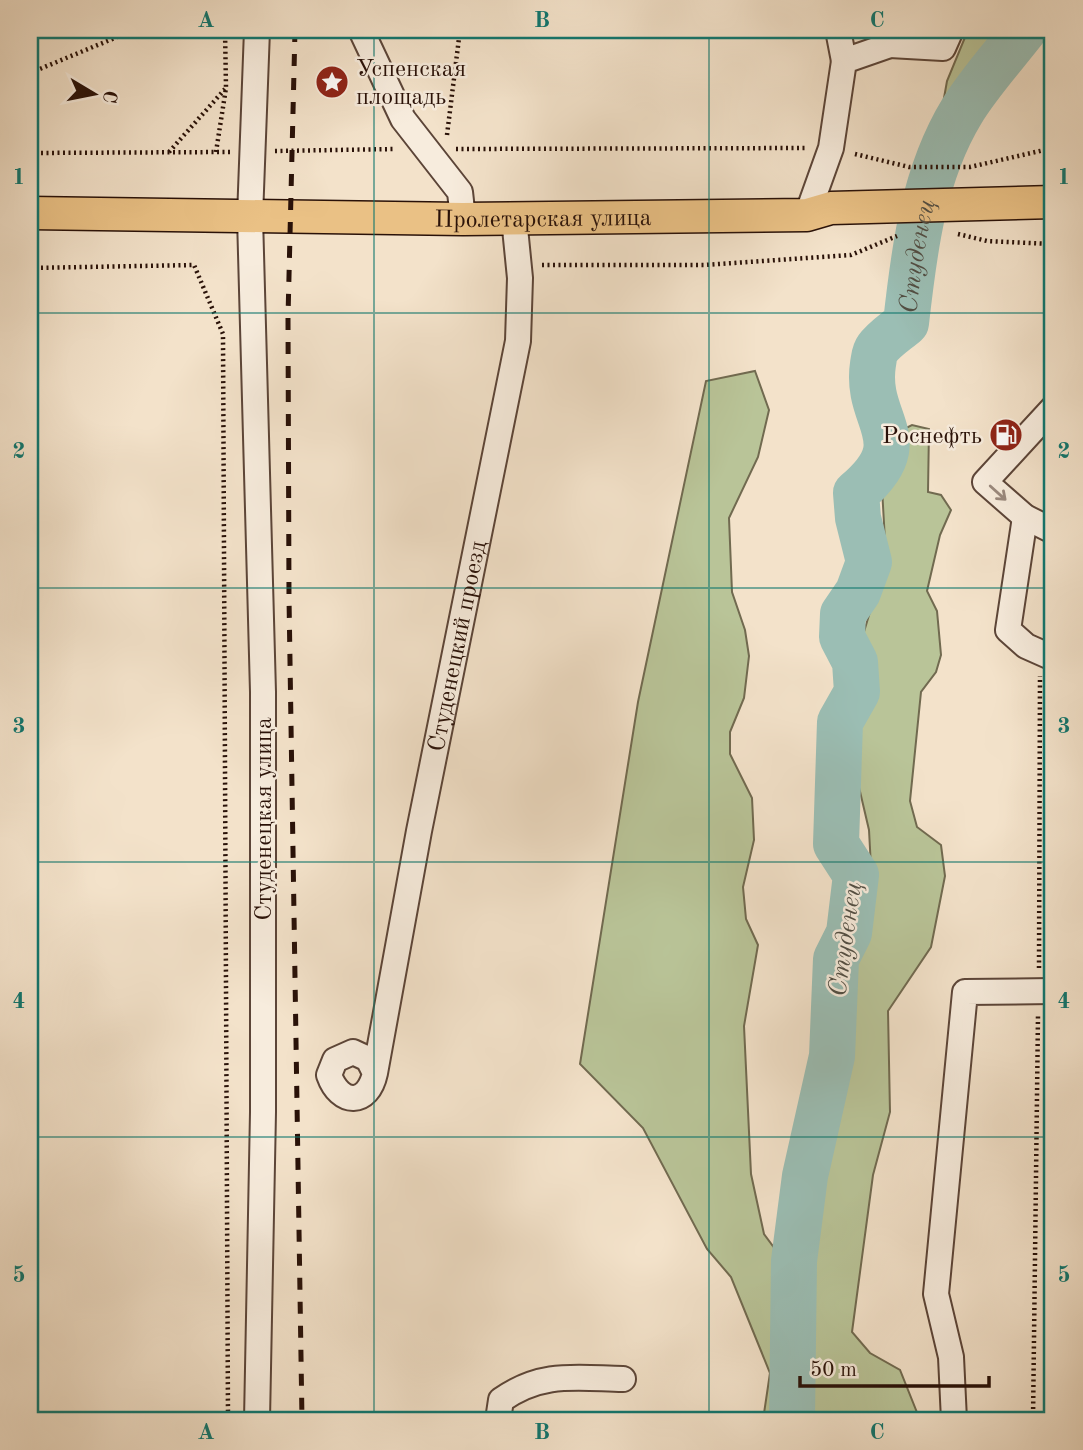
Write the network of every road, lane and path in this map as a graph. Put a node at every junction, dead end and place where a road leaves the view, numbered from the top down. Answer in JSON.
{"nodes":[{"id":1,"x":134,"y":30,"type":"edge"},
{"id":2,"x":225,"y":30,"type":"edge"},
{"id":3,"x":257,"y":30,"type":"edge"},
{"id":4,"x":361,"y":30,"type":"edge"},
{"id":5,"x":460,"y":30,"type":"edge"},
{"id":6,"x":838,"y":30,"type":"edge"},
{"id":7,"x":951,"y":30,"type":"edge"},
{"id":8,"x":895,"y":38,"type":"edge"},
{"id":9,"x":844,"y":61,"type":"junction"},
{"id":10,"x":30,"y":72,"type":"edge"},
{"id":11,"x":226,"y":88,"type":"junction"},
{"id":12,"x":831,"y":148,"type":"junction"},
{"id":13,"x":1053,"y":148,"type":"edge"},
{"id":14,"x":436,"y":149,"type":"junction"},
{"id":15,"x":169,"y":152,"type":"junction"},
{"id":16,"x":216,"y":152,"type":"junction"},
{"id":17,"x":253,"y":152,"type":"junction"},
{"id":18,"x":30,"y":153,"type":"edge"},
{"id":19,"x":1053,"y":202,"type":"edge"},
{"id":20,"x":819,"y":212,"type":"junction"},
{"id":21,"x":30,"y":213,"type":"edge"},
{"id":22,"x":250,"y":218,"type":"junction"},
{"id":23,"x":514,"y":218,"type":"junction"},
{"id":24,"x":463,"y":219,"type":"junction"},
{"id":25,"x":955,"y":233,"type":"dead end"},
{"id":26,"x":895,"y":236,"type":"dead end"},
{"id":27,"x":1053,"y":244,"type":"edge"},
{"id":28,"x":538,"y":265,"type":"dead end"},
{"id":29,"x":30,"y":268,"type":"edge"},
{"id":30,"x":1053,"y":408,"type":"edge"},
{"id":31,"x":1025,"y":517,"type":"junction"},
{"id":32,"x":1053,"y":531,"type":"edge"},
{"id":33,"x":1053,"y":658,"type":"edge"},
{"id":34,"x":1053,"y":991,"type":"edge"},
{"id":35,"x":375,"y":1073,"type":"dead end"},
{"id":36,"x":624,"y":1379,"type":"dead end"},
{"id":37,"x":228,"y":1420,"type":"edge"},
{"id":38,"x":257,"y":1420,"type":"edge"},
{"id":39,"x":498,"y":1420,"type":"edge"},
{"id":40,"x":954,"y":1420,"type":"edge"}],
"edges":[{"from":1,"to":10,"type":"path"},
{"from":2,"to":11,"type":"path"},
{"from":3,"to":17,"type":"street","name":"Студенецкая улица"},
{"from":4,"to":14,"type":"street"},
{"from":5,"to":14,"type":"path"},
{"from":6,"to":9,"type":"street"},
{"from":7,"to":8,"type":"street"},
{"from":8,"to":9,"type":"street"},
{"from":9,"to":12,"type":"street"},
{"from":11,"to":15,"type":"path"},
{"from":11,"to":16,"type":"path"},
{"from":12,"to":13,"type":"path"},
{"from":12,"to":14,"type":"path"},
{"from":12,"to":20,"type":"street"},
{"from":14,"to":17,"type":"path"},
{"from":14,"to":24,"type":"street"},
{"from":15,"to":16,"type":"path"},
{"from":15,"to":18,"type":"path"},
{"from":16,"to":17,"type":"path"},
{"from":17,"to":22,"type":"street","name":"Студенецкая улица"},
{"from":19,"to":20,"type":"main road","name":"Пролетарская улица"},
{"from":20,"to":23,"type":"main road","name":"Пролетарская улица"},
{"from":21,"to":22,"type":"main road","name":"Пролетарская улица"},
{"from":22,"to":24,"type":"main road","name":"Пролетарская улица"},
{"from":22,"to":38,"type":"street","name":"Студенецкая улица"},
{"from":23,"to":24,"type":"main road","name":"Пролетарская улица"},
{"from":23,"to":35,"type":"street","name":"Студенецкий проезд"},
{"from":25,"to":27,"type":"path"},
{"from":26,"to":28,"type":"path"},
{"from":29,"to":37,"type":"path"},
{"from":30,"to":31,"type":"street","one_way":true},
{"from":31,"to":32,"type":"street"},
{"from":31,"to":33,"type":"street"},
{"from":34,"to":40,"type":"street"},
{"from":36,"to":39,"type":"street"}]}
